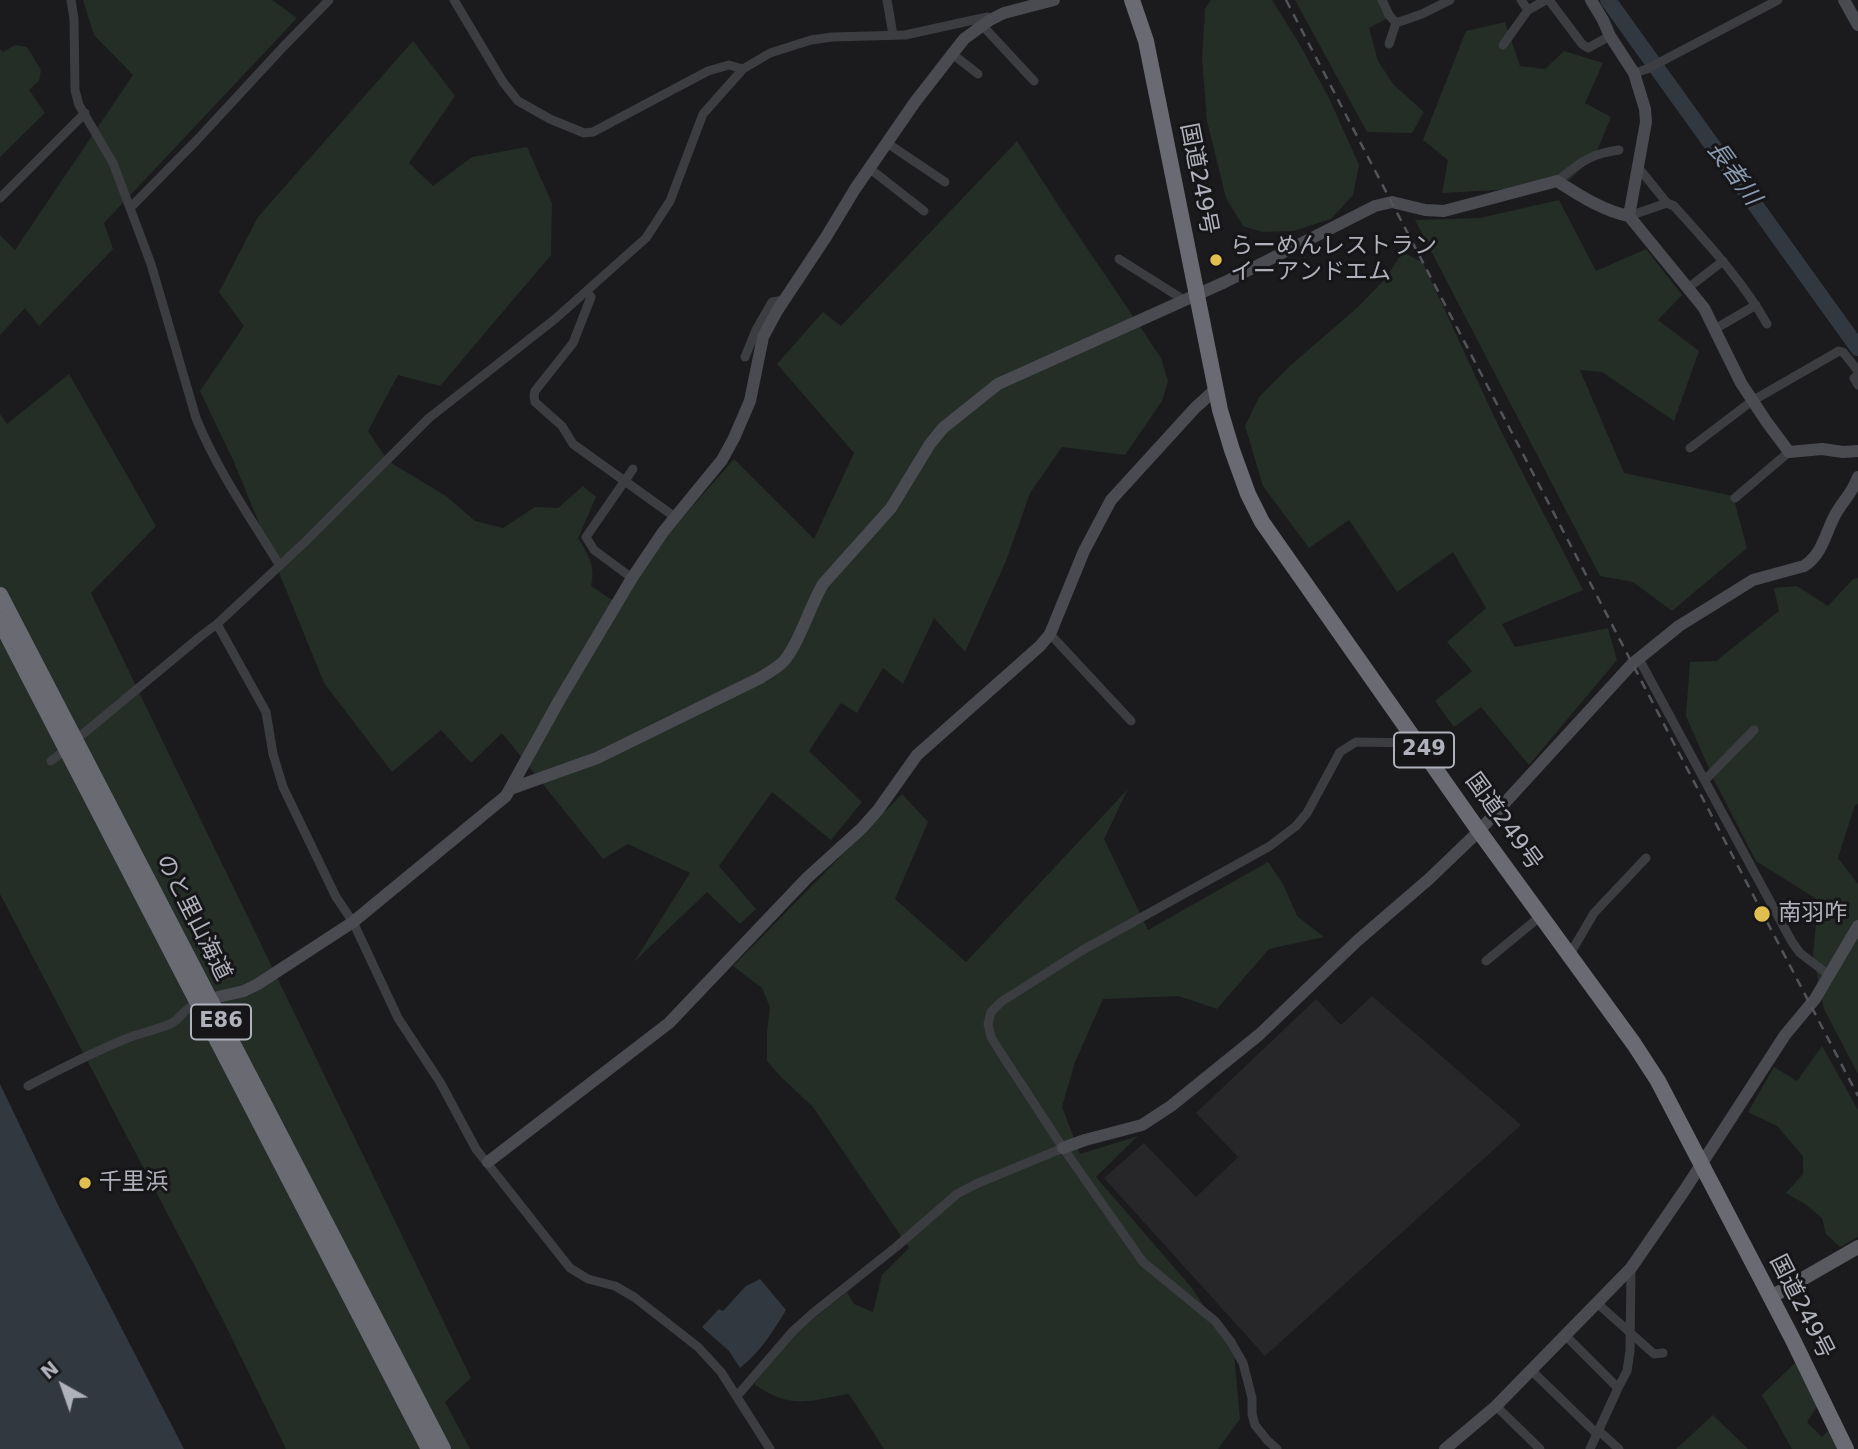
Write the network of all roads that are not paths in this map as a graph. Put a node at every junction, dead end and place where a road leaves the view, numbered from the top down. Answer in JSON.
{"nodes":[{"id":1,"x":71,"y":0,"type":"edge"},
{"id":2,"x":329,"y":0,"type":"edge"},
{"id":3,"x":454,"y":0,"type":"edge"},
{"id":4,"x":887,"y":0,"type":"edge"},
{"id":5,"x":1054,"y":0,"type":"edge"},
{"id":6,"x":1132,"y":0,"type":"edge"},
{"id":7,"x":1382,"y":0,"type":"edge"},
{"id":8,"x":1450,"y":0,"type":"edge"},
{"id":9,"x":1521,"y":0,"type":"edge"},
{"id":10,"x":1548,"y":0,"type":"edge"},
{"id":11,"x":1591,"y":0,"type":"edge"},
{"id":12,"x":1778,"y":0,"type":"edge"},
{"id":13,"x":1844,"y":0,"type":"edge"},
{"id":14,"x":1028,"y":3,"type":"edge"},
{"id":15,"x":1528,"y":10,"type":"junction"},
{"id":16,"x":986,"y":23,"type":"junction"},
{"id":17,"x":1396,"y":23,"type":"junction"},
{"id":18,"x":1858,"y":25,"type":"edge"},
{"id":19,"x":893,"y":35,"type":"junction"},
{"id":20,"x":1610,"y":36,"type":"junction"},
{"id":21,"x":1389,"y":44,"type":"dead end"},
{"id":22,"x":1503,"y":45,"type":"dead end"},
{"id":23,"x":951,"y":53,"type":"junction"},
{"id":24,"x":743,"y":69,"type":"junction"},
{"id":25,"x":1634,"y":73,"type":"junction"},
{"id":26,"x":978,"y":74,"type":"dead end"},
{"id":27,"x":1034,"y":80,"type":"dead end"},
{"id":28,"x":85,"y":113,"type":"junction"},
{"id":29,"x":887,"y":143,"type":"junction"},
{"id":30,"x":1619,"y":150,"type":"dead end"},
{"id":31,"x":1638,"y":167,"type":"junction"},
{"id":32,"x":869,"y":168,"type":"junction"},
{"id":33,"x":1557,"y":181,"type":"junction"},
{"id":34,"x":944,"y":182,"type":"dead end"},
{"id":35,"x":0,"y":198,"type":"edge"},
{"id":36,"x":1667,"y":204,"type":"junction"},
{"id":37,"x":130,"y":208,"type":"junction"},
{"id":38,"x":925,"y":211,"type":"dead end"},
{"id":39,"x":1629,"y":216,"type":"junction"},
{"id":40,"x":1119,"y":259,"type":"dead end"},
{"id":41,"x":1723,"y":261,"type":"junction"},
{"id":42,"x":1688,"y":288,"type":"junction"},
{"id":43,"x":587,"y":292,"type":"junction"},
{"id":44,"x":1190,"y":297,"type":"junction"},
{"id":45,"x":784,"y":300,"type":"junction"},
{"id":46,"x":1756,"y":304,"type":"junction"},
{"id":47,"x":1767,"y":324,"type":"dead end"},
{"id":48,"x":1715,"y":329,"type":"junction"},
{"id":49,"x":745,"y":357,"type":"dead end"},
{"id":50,"x":1858,"y":373,"type":"edge"},
{"id":51,"x":1858,"y":385,"type":"edge"},
{"id":52,"x":1217,"y":388,"type":"junction"},
{"id":53,"x":1752,"y":401,"type":"junction"},
{"id":54,"x":1690,"y":448,"type":"dead end"},
{"id":55,"x":1858,"y":451,"type":"edge"},
{"id":56,"x":1789,"y":452,"type":"junction"},
{"id":57,"x":633,"y":469,"type":"dead end"},
{"id":58,"x":1858,"y":477,"type":"edge"},
{"id":59,"x":624,"y":482,"type":"junction"},
{"id":60,"x":1735,"y":498,"type":"dead end"},
{"id":61,"x":675,"y":517,"type":"junction"},
{"id":62,"x":280,"y":566,"type":"junction"},
{"id":63,"x":632,"y":578,"type":"junction"},
{"id":64,"x":0,"y":595,"type":"edge"},
{"id":65,"x":0,"y":621,"type":"edge"},
{"id":66,"x":217,"y":624,"type":"junction"},
{"id":67,"x":1050,"y":634,"type":"junction"},
{"id":68,"x":1639,"y":659,"type":"junction"},
{"id":69,"x":1131,"y":721,"type":"dead end"},
{"id":70,"x":1754,"y":730,"type":"dead end"},
{"id":71,"x":83,"y":734,"type":"dead end"},
{"id":72,"x":1419,"y":743,"type":"junction"},
{"id":73,"x":60,"y":754,"type":"dead end"},
{"id":74,"x":51,"y":761,"type":"dead end"},
{"id":75,"x":1705,"y":780,"type":"junction"},
{"id":76,"x":510,"y":789,"type":"junction"},
{"id":77,"x":1479,"y":831,"type":"junction"},
{"id":78,"x":1646,"y":858,"type":"dead end"},
{"id":79,"x":1542,"y":915,"type":"junction"},
{"id":80,"x":353,"y":922,"type":"junction"},
{"id":81,"x":1858,"y":926,"type":"edge"},
{"id":82,"x":1570,"y":954,"type":"junction"},
{"id":83,"x":1486,"y":961,"type":"dead end"},
{"id":84,"x":1829,"y":975,"type":"junction"},
{"id":85,"x":218,"y":997,"type":"dead end"},
{"id":86,"x":191,"y":1007,"type":"dead end"},
{"id":87,"x":28,"y":1086,"type":"dead end"},
{"id":88,"x":1063,"y":1148,"type":"junction"},
{"id":89,"x":488,"y":1162,"type":"junction"},
{"id":90,"x":1702,"y":1164,"type":"junction"},
{"id":91,"x":1858,"y":1247,"type":"edge"},
{"id":92,"x":1631,"y":1268,"type":"junction"},
{"id":93,"x":1771,"y":1297,"type":"junction"},
{"id":94,"x":1597,"y":1303,"type":"junction"},
{"id":95,"x":1630,"y":1334,"type":"junction"},
{"id":96,"x":1566,"y":1336,"type":"junction"},
{"id":97,"x":1663,"y":1353,"type":"dead end"},
{"id":98,"x":1532,"y":1371,"type":"junction"},
{"id":99,"x":1618,"y":1388,"type":"junction"},
{"id":100,"x":737,"y":1396,"type":"junction"},
{"id":101,"x":1496,"y":1406,"type":"junction"},
{"id":102,"x":1598,"y":1432,"type":"junction"},
{"id":103,"x":429,"y":1449,"type":"edge"},
{"id":104,"x":443,"y":1449,"type":"edge"},
{"id":105,"x":770,"y":1449,"type":"edge"},
{"id":106,"x":1277,"y":1449,"type":"edge"},
{"id":107,"x":1445,"y":1449,"type":"edge"},
{"id":108,"x":1539,"y":1449,"type":"edge"},
{"id":109,"x":1590,"y":1449,"type":"edge"},
{"id":110,"x":1619,"y":1449,"type":"edge"},
{"id":111,"x":1846,"y":1449,"type":"edge"}],
"edges":[{"from":1,"to":28,"type":"street"},
{"from":2,"to":37,"type":"street"},
{"from":3,"to":24,"type":"street"},
{"from":4,"to":19,"type":"street"},
{"from":5,"to":14,"type":"street"},
{"from":6,"to":44,"type":"highway","name":"国道249号","number":"249"},
{"from":7,"to":17,"type":"street"},
{"from":8,"to":17,"type":"street"},
{"from":9,"to":15,"type":"street"},
{"from":10,"to":15,"type":"street"},
{"from":10,"to":20,"type":"street"},
{"from":11,"to":20,"type":"street"},
{"from":12,"to":25,"type":"street"},
{"from":13,"to":18,"type":"street"},
{"from":14,"to":16,"type":"street"},
{"from":15,"to":22,"type":"street"},
{"from":16,"to":19,"type":"street"},
{"from":16,"to":23,"type":"street"},
{"from":16,"to":27,"type":"street"},
{"from":17,"to":21,"type":"street"},
{"from":19,"to":24,"type":"street"},
{"from":20,"to":25,"type":"street"},
{"from":23,"to":26,"type":"street"},
{"from":23,"to":29,"type":"street"},
{"from":24,"to":43,"type":"street"},
{"from":25,"to":31,"type":"street"},
{"from":28,"to":35,"type":"street"},
{"from":28,"to":37,"type":"street"},
{"from":29,"to":32,"type":"street"},
{"from":29,"to":34,"type":"street"},
{"from":30,"to":33,"type":"street"},
{"from":31,"to":36,"type":"street"},
{"from":31,"to":39,"type":"street"},
{"from":32,"to":38,"type":"street"},
{"from":32,"to":45,"type":"street"},
{"from":33,"to":39,"type":"street"},
{"from":33,"to":44,"type":"street"},
{"from":36,"to":39,"type":"street"},
{"from":36,"to":41,"type":"street"},
{"from":37,"to":62,"type":"street"},
{"from":39,"to":42,"type":"street"},
{"from":40,"to":44,"type":"street"},
{"from":41,"to":42,"type":"street"},
{"from":41,"to":46,"type":"street"},
{"from":42,"to":48,"type":"street"},
{"from":43,"to":59,"type":"street"},
{"from":43,"to":62,"type":"street"},
{"from":44,"to":52,"type":"highway","name":"国道249号","number":"249"},
{"from":44,"to":76,"type":"street"},
{"from":45,"to":49,"type":"street"},
{"from":45,"to":61,"type":"street"},
{"from":46,"to":47,"type":"street"},
{"from":46,"to":48,"type":"street"},
{"from":48,"to":53,"type":"street"},
{"from":50,"to":51,"type":"street"},
{"from":50,"to":53,"type":"street"},
{"from":52,"to":67,"type":"street"},
{"from":52,"to":72,"type":"highway","name":"国道249号","number":"249"},
{"from":53,"to":54,"type":"street"},
{"from":53,"to":56,"type":"street"},
{"from":55,"to":56,"type":"street"},
{"from":56,"to":60,"type":"street"},
{"from":57,"to":59,"type":"street"},
{"from":58,"to":68,"type":"street"},
{"from":59,"to":61,"type":"street"},
{"from":59,"to":63,"type":"street"},
{"from":61,"to":63,"type":"street"},
{"from":62,"to":66,"type":"street"},
{"from":63,"to":76,"type":"street"},
{"from":64,"to":104,"type":"highway","name":"のと里山海道","number":"E86"},
{"from":65,"to":103,"type":"highway","name":"のと里山海道","number":"E86"},
{"from":66,"to":71,"type":"street"},
{"from":66,"to":80,"type":"street"},
{"from":67,"to":69,"type":"street"},
{"from":67,"to":89,"type":"street"},
{"from":68,"to":75,"type":"street"},
{"from":68,"to":77,"type":"street"},
{"from":70,"to":75,"type":"street"},
{"from":72,"to":77,"type":"highway","name":"国道249号","number":"249"},
{"from":72,"to":88,"type":"street"},
{"from":73,"to":74,"type":"street"},
{"from":75,"to":84,"type":"street"},
{"from":76,"to":80,"type":"street"},
{"from":77,"to":79,"type":"highway","name":"国道249号","number":"249"},
{"from":77,"to":88,"type":"street"},
{"from":78,"to":82,"type":"street"},
{"from":79,"to":82,"type":"highway","name":"国道249号","number":"249"},
{"from":79,"to":83,"type":"street"},
{"from":80,"to":85,"type":"street"},
{"from":80,"to":89,"type":"street"},
{"from":81,"to":84,"type":"street"},
{"from":82,"to":90,"type":"highway","name":"国道249号","number":"249"},
{"from":84,"to":90,"type":"street"},
{"from":86,"to":87,"type":"street"},
{"from":88,"to":100,"type":"street"},
{"from":88,"to":106,"type":"street"},
{"from":89,"to":100,"type":"street"},
{"from":90,"to":92,"type":"street"},
{"from":90,"to":93,"type":"highway","name":"国道249号","number":"249"},
{"from":91,"to":93,"type":"main road"},
{"from":92,"to":94,"type":"street"},
{"from":92,"to":95,"type":"street"},
{"from":93,"to":111,"type":"highway","name":"国道249号","number":"249"},
{"from":94,"to":95,"type":"street"},
{"from":94,"to":96,"type":"street"},
{"from":95,"to":97,"type":"street"},
{"from":95,"to":99,"type":"street"},
{"from":96,"to":98,"type":"street"},
{"from":96,"to":99,"type":"street"},
{"from":98,"to":101,"type":"street"},
{"from":98,"to":102,"type":"street"},
{"from":99,"to":102,"type":"street"},
{"from":100,"to":105,"type":"street"},
{"from":101,"to":107,"type":"street"},
{"from":101,"to":108,"type":"street"},
{"from":102,"to":109,"type":"street"},
{"from":102,"to":110,"type":"street"}]}
